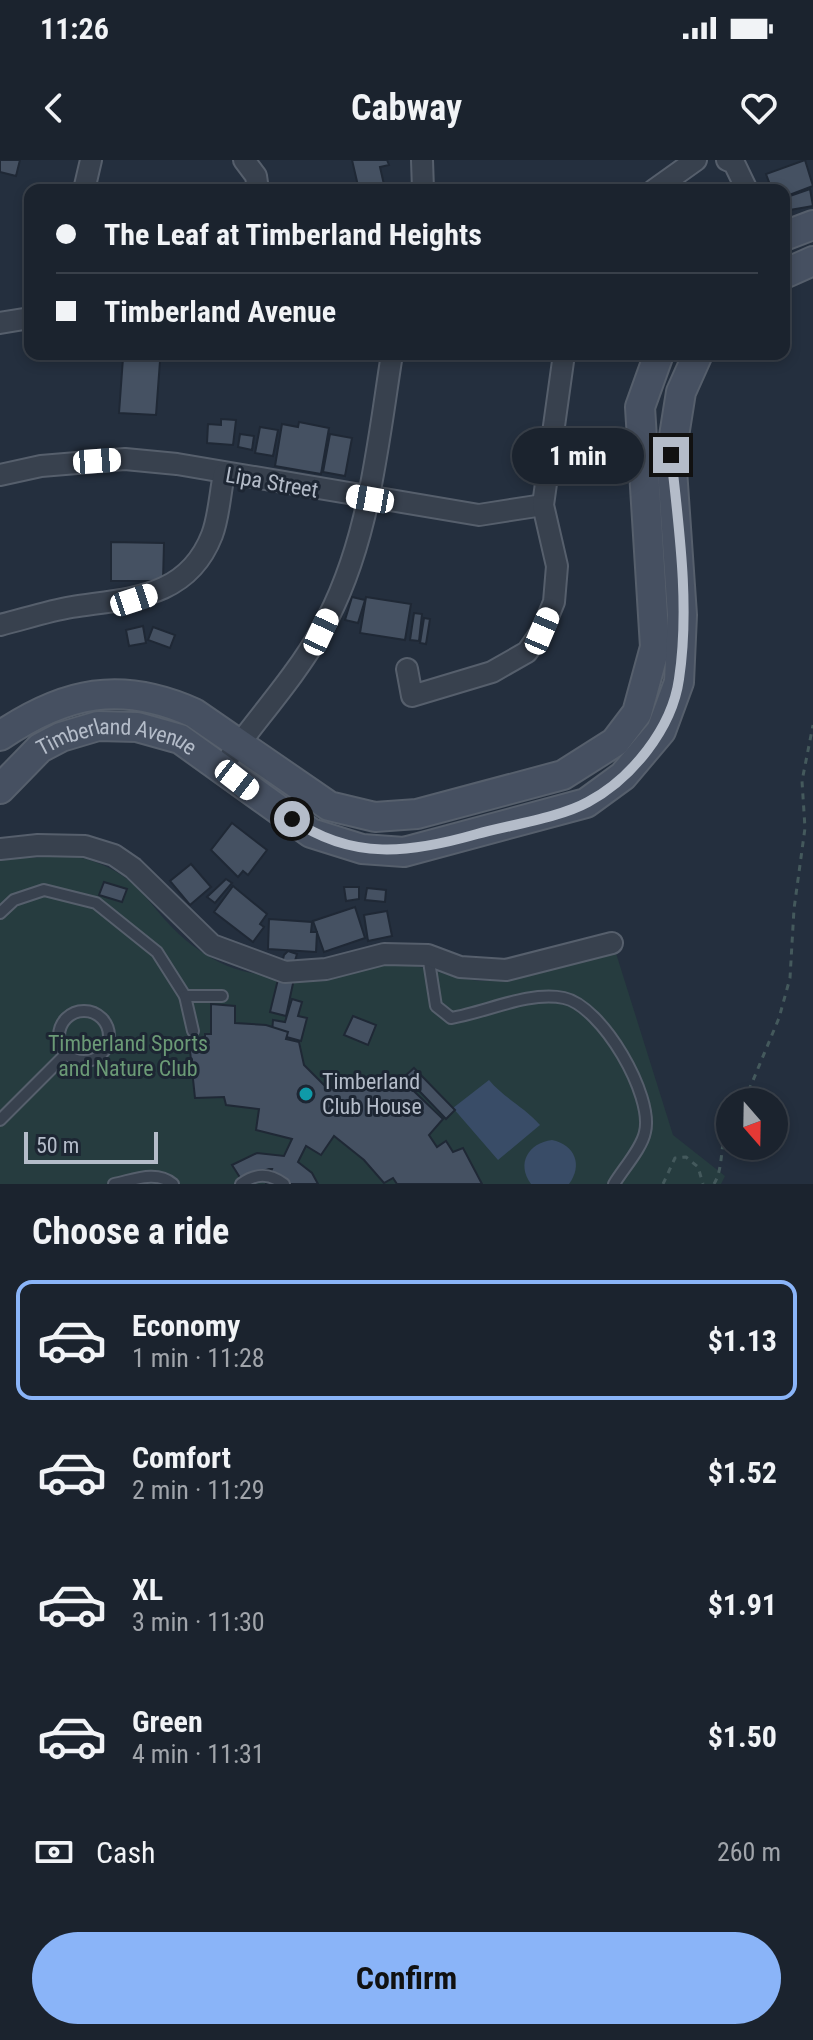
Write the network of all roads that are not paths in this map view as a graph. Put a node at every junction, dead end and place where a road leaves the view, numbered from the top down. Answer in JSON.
{"nodes":[{"id":1,"x":91,"y":160,"type":"edge"},
{"id":2,"x":244,"y":160,"type":"edge"},
{"id":3,"x":422,"y":160,"type":"edge"},
{"id":4,"x":696,"y":160,"type":"edge"},
{"id":5,"x":727,"y":160,"type":"edge"},
{"id":6,"x":85,"y":184,"type":"edge"},
{"id":7,"x":257,"y":184,"type":"edge"},
{"id":8,"x":423,"y":184,"type":"edge"},
{"id":9,"x":662,"y":184,"type":"edge"},
{"id":10,"x":744,"y":184,"type":"edge"},
{"id":11,"x":813,"y":225,"type":"edge"},
{"id":12,"x":790,"y":234,"type":"edge"},
{"id":13,"x":813,"y":261,"type":"edge"},
{"id":14,"x":790,"y":271,"type":"edge"},
{"id":15,"x":24,"y":319,"type":"edge"},
{"id":16,"x":0,"y":323,"type":"edge"},
{"id":17,"x":388,"y":360,"type":"edge"},
{"id":18,"x":563,"y":360,"type":"edge"},
{"id":19,"x":657,"y":360,"type":"edge"},
{"id":20,"x":695,"y":360,"type":"edge"},
{"id":21,"x":224,"y":474,"type":"junction"},
{"id":22,"x":0,"y":475,"type":"edge"},
{"id":23,"x":370,"y":499,"type":"junction"},
{"id":24,"x":543,"y":505,"type":"junction"},
{"id":25,"x":646,"y":512,"type":"junction"},
{"id":26,"x":677,"y":512,"type":"junction"},
{"id":27,"x":0,"y":625,"type":"edge"},
{"id":28,"x":407,"y":669,"type":"dead end"},
{"id":29,"x":0,"y":736,"type":"edge"},
{"id":30,"x":239,"y":744,"type":"junction"},
{"id":31,"x":222,"y":768,"type":"junction"},
{"id":32,"x":0,"y":789,"type":"edge"},
{"id":33,"x":0,"y":849,"type":"edge"},
{"id":34,"x":0,"y":913,"type":"edge"},
{"id":35,"x":612,"y":943,"type":"dead end"},
{"id":36,"x":428,"y":955,"type":"junction"},
{"id":37,"x":185,"y":996,"type":"junction"},
{"id":38,"x":222,"y":996,"type":"dead end"},
{"id":39,"x":193,"y":1031,"type":"dead end"},
{"id":40,"x":66,"y":1054,"type":"junction"},
{"id":41,"x":0,"y":1120,"type":"edge"},
{"id":42,"x":114,"y":1184,"type":"edge"},
{"id":43,"x":173,"y":1184,"type":"edge"},
{"id":44,"x":241,"y":1184,"type":"edge"},
{"id":45,"x":284,"y":1184,"type":"edge"},
{"id":46,"x":614,"y":1184,"type":"edge"}],
"edges":[{"from":1,"to":6,"type":"street"},
{"from":2,"to":7,"type":"street"},
{"from":3,"to":8,"type":"street"},
{"from":4,"to":9,"type":"street"},
{"from":5,"to":10,"type":"street"},
{"from":11,"to":12,"type":"street"},
{"from":13,"to":14,"type":"street"},
{"from":15,"to":16,"type":"street"},
{"from":17,"to":23,"type":"street"},
{"from":18,"to":24,"type":"street"},
{"from":19,"to":25,"type":"street","name":"Timberland Avenue"},
{"from":20,"to":26,"type":"street","name":"Timberland Avenue"},
{"from":21,"to":22,"type":"street","name":"Lipa Street"},
{"from":21,"to":23,"type":"street","name":"Lipa Street"},
{"from":21,"to":27,"type":"street"},
{"from":23,"to":24,"type":"street","name":"Lipa Street"},
{"from":23,"to":30,"type":"street"},
{"from":24,"to":28,"type":"street"},
{"from":25,"to":26,"type":"street"},
{"from":25,"to":30,"type":"street","name":"Timberland Avenue"},
{"from":26,"to":31,"type":"street","name":"Timberland Avenue"},
{"from":29,"to":30,"type":"street","name":"Timberland Avenue"},
{"from":30,"to":31,"type":"street"},
{"from":31,"to":32,"type":"street","name":"Timberland Avenue"},
{"from":33,"to":36,"type":"street"},
{"from":34,"to":37,"type":"lane"},
{"from":35,"to":36,"type":"street"},
{"from":36,"to":46,"type":"lane"},
{"from":37,"to":38,"type":"lane"},
{"from":37,"to":39,"type":"lane"},
{"from":40,"to":40,"type":"lane"},
{"from":40,"to":41,"type":"lane"},
{"from":42,"to":43,"type":"lane"},
{"from":44,"to":45,"type":"lane"}]}
